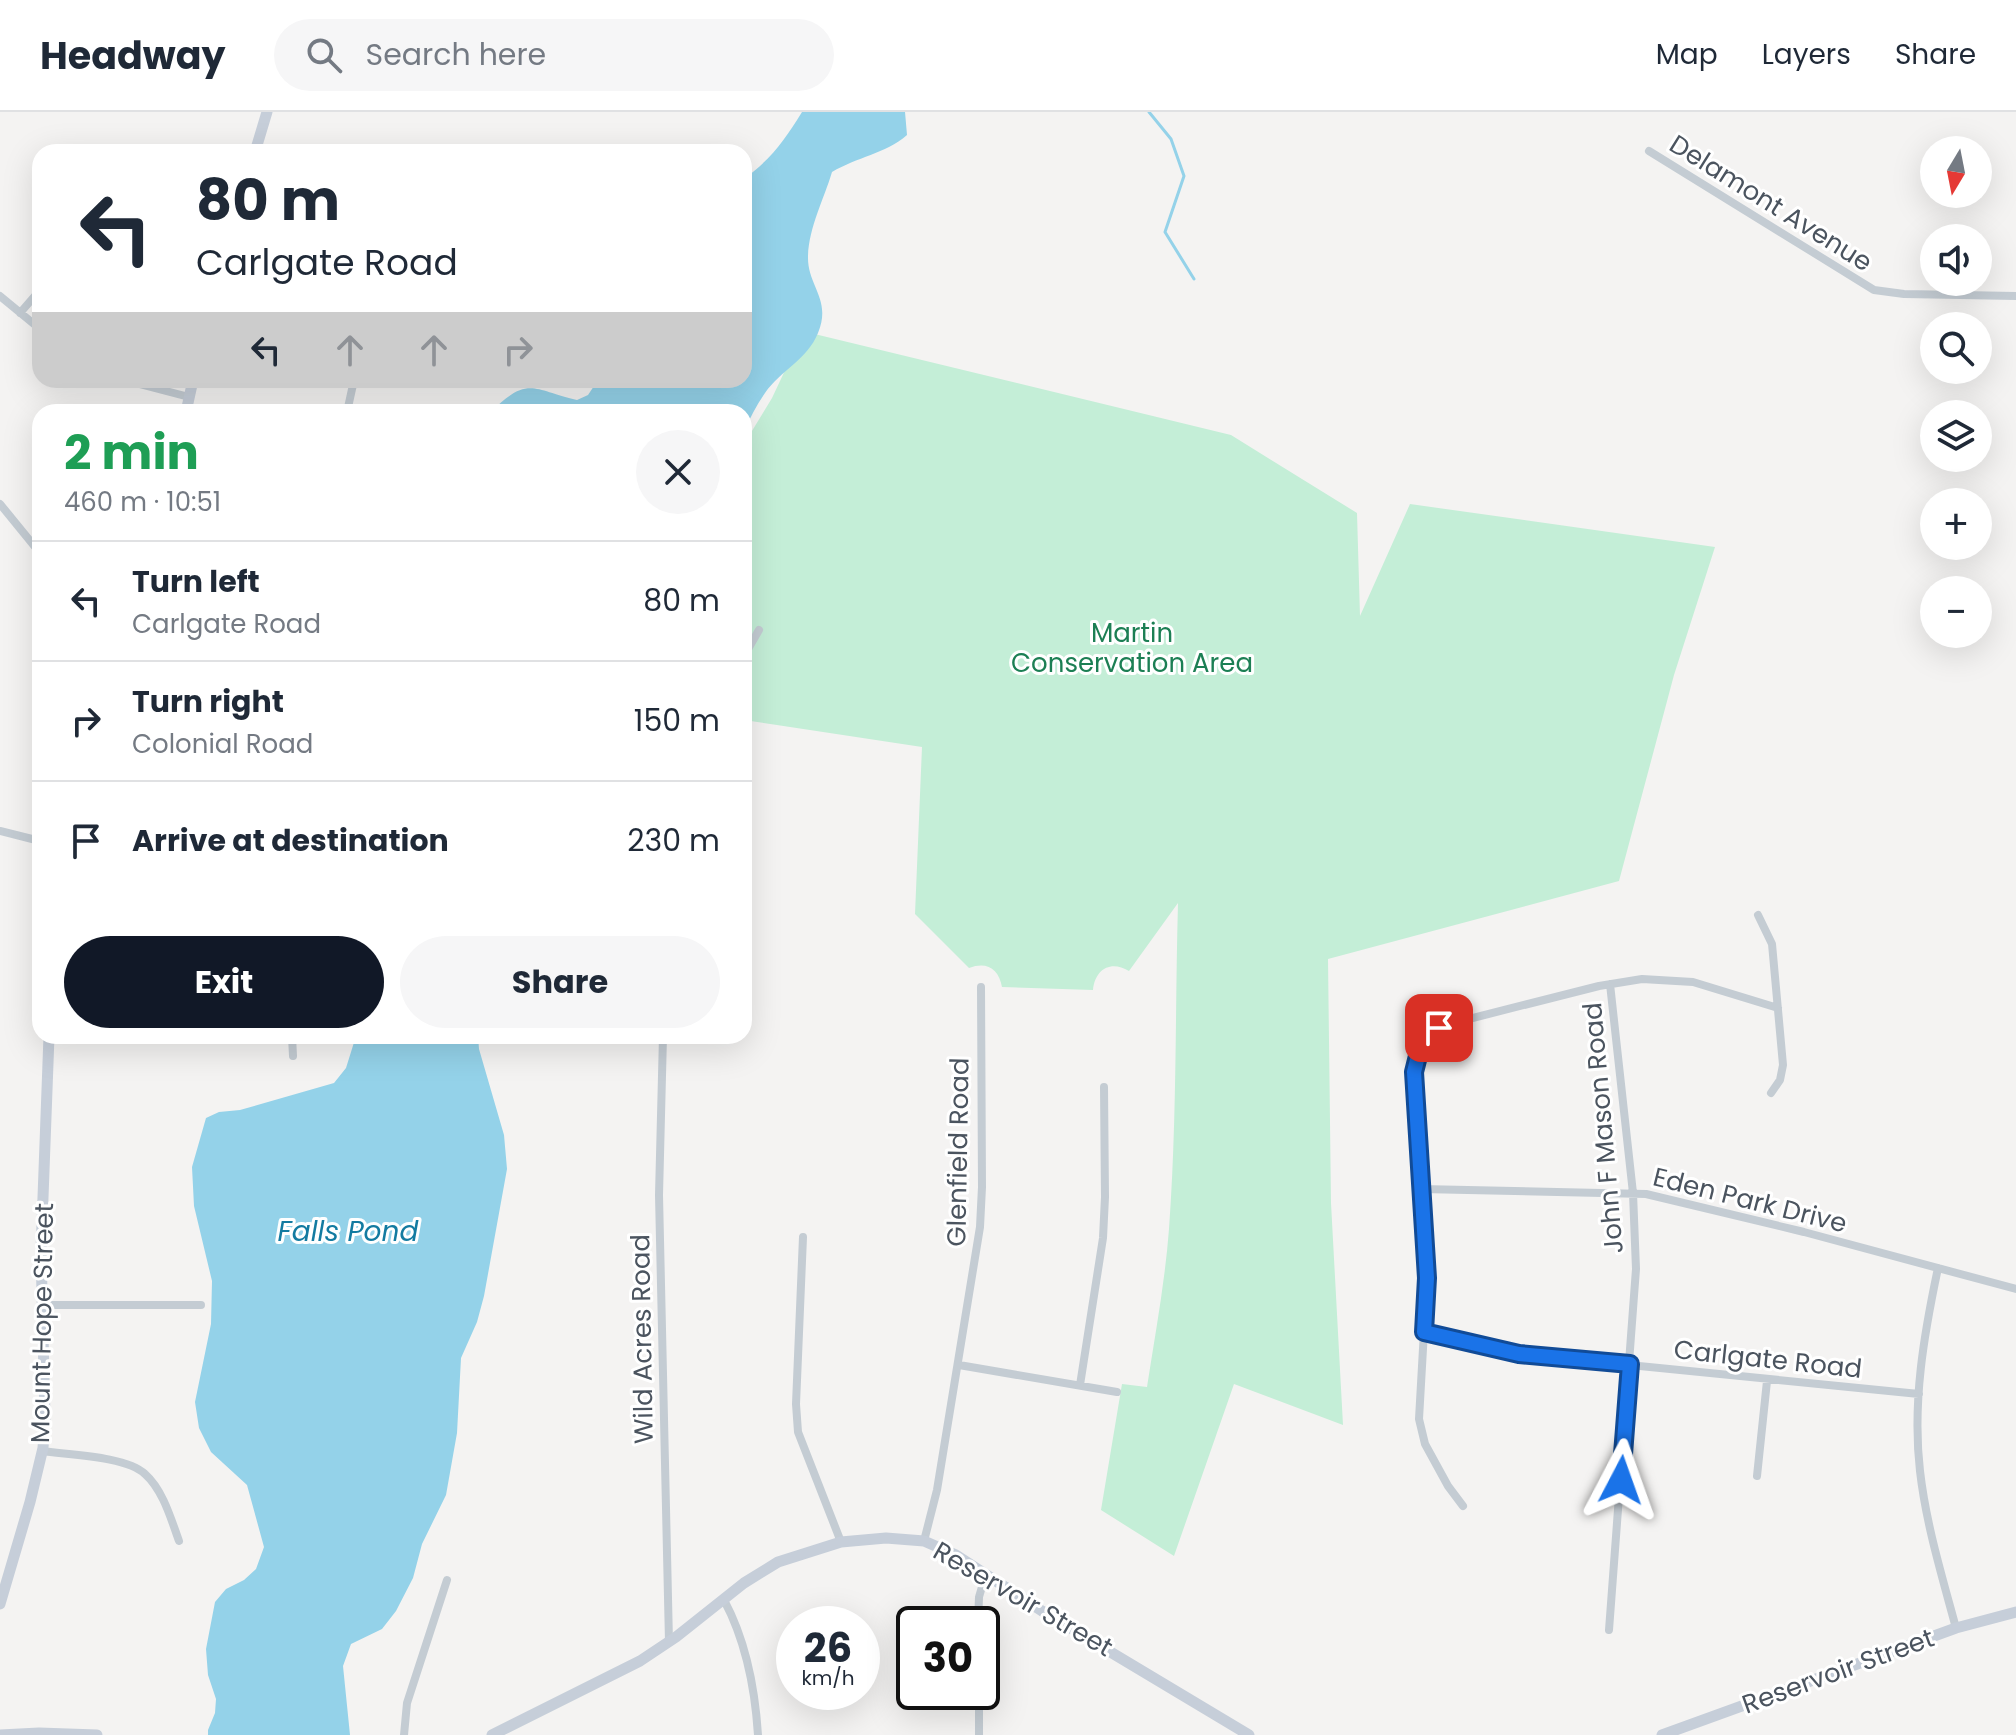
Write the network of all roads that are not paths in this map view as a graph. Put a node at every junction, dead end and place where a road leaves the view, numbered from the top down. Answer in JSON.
{"nodes":[{"id":1,"x":267,"y":112,"type":"edge"},
{"id":2,"x":257,"y":144,"type":"edge"},
{"id":3,"x":1649,"y":151,"type":"dead end"},
{"id":4,"x":0,"y":296,"type":"edge"},
{"id":5,"x":2016,"y":296,"type":"edge"},
{"id":6,"x":32,"y":299,"type":"edge"},
{"id":7,"x":20,"y":313,"type":"junction"},
{"id":8,"x":32,"y":323,"type":"edge"},
{"id":9,"x":155,"y":388,"type":"edge"},
{"id":10,"x":191,"y":388,"type":"edge"},
{"id":11,"x":189,"y":397,"type":"junction"},
{"id":12,"x":188,"y":404,"type":"edge"},
{"id":13,"x":0,"y":504,"type":"edge"},
{"id":14,"x":32,"y":543,"type":"edge"},
{"id":15,"x":759,"y":630,"type":"dead end"},
{"id":16,"x":752,"y":642,"type":"edge"},
{"id":17,"x":0,"y":831,"type":"edge"},
{"id":18,"x":32,"y":839,"type":"edge"},
{"id":19,"x":1758,"y":915,"type":"dead end"},
{"id":20,"x":1610,"y":984,"type":"junction"},
{"id":21,"x":981,"y":987,"type":"dead end"},
{"id":22,"x":1778,"y":1008,"type":"junction"},
{"id":23,"x":49,"y":1044,"type":"edge"},
{"id":24,"x":292,"y":1044,"type":"edge"},
{"id":25,"x":663,"y":1044,"type":"edge"},
{"id":26,"x":293,"y":1056,"type":"dead end"},
{"id":27,"x":1104,"y":1087,"type":"dead end"},
{"id":28,"x":1771,"y":1093,"type":"dead end"},
{"id":29,"x":1421,"y":1189,"type":"junction"},
{"id":30,"x":1633,"y":1193,"type":"junction"},
{"id":31,"x":803,"y":1237,"type":"dead end"},
{"id":32,"x":1938,"y":1268,"type":"junction"},
{"id":33,"x":2016,"y":1289,"type":"edge"},
{"id":34,"x":43,"y":1305,"type":"junction"},
{"id":35,"x":201,"y":1305,"type":"dead end"},
{"id":36,"x":1424,"y":1332,"type":"junction"},
{"id":37,"x":1630,"y":1364,"type":"junction"},
{"id":38,"x":959,"y":1365,"type":"junction"},
{"id":39,"x":1767,"y":1381,"type":"junction"},
{"id":40,"x":1080,"y":1385,"type":"junction"},
{"id":41,"x":1117,"y":1392,"type":"dead end"},
{"id":42,"x":1919,"y":1394,"type":"junction"},
{"id":43,"x":42,"y":1451,"type":"junction"},
{"id":44,"x":1757,"y":1476,"type":"dead end"},
{"id":45,"x":1463,"y":1506,"type":"dead end"},
{"id":46,"x":179,"y":1541,"type":"dead end"},
{"id":47,"x":924,"y":1541,"type":"junction"},
{"id":48,"x":841,"y":1542,"type":"junction"},
{"id":49,"x":986,"y":1573,"type":"junction"},
{"id":50,"x":447,"y":1580,"type":"dead end"},
{"id":51,"x":724,"y":1600,"type":"junction"},
{"id":52,"x":0,"y":1604,"type":"edge"},
{"id":53,"x":979,"y":1606,"type":"edge"},
{"id":54,"x":2016,"y":1612,"type":"edge"},
{"id":55,"x":1956,"y":1628,"type":"junction"},
{"id":56,"x":1609,"y":1630,"type":"dead end"},
{"id":57,"x":669,"y":1642,"type":"junction"},
{"id":58,"x":979,"y":1710,"type":"edge"},
{"id":59,"x":0,"y":1735,"type":"edge"},
{"id":60,"x":97,"y":1735,"type":"edge"},
{"id":61,"x":404,"y":1735,"type":"edge"},
{"id":62,"x":492,"y":1735,"type":"edge"},
{"id":63,"x":758,"y":1735,"type":"edge"},
{"id":64,"x":979,"y":1735,"type":"edge"},
{"id":65,"x":1249,"y":1735,"type":"edge"},
{"id":66,"x":1662,"y":1735,"type":"edge"}],
"edges":[{"from":1,"to":2,"type":"street"},
{"from":3,"to":5,"type":"street","name":"Delamont Avenue"},
{"from":4,"to":7,"type":"street"},
{"from":6,"to":7,"type":"street"},
{"from":7,"to":8,"type":"street"},
{"from":9,"to":11,"type":"street"},
{"from":10,"to":11,"type":"street"},
{"from":11,"to":12,"type":"street"},
{"from":13,"to":14,"type":"street"},
{"from":15,"to":16,"type":"street"},
{"from":17,"to":18,"type":"street"},
{"from":19,"to":22,"type":"street"},
{"from":20,"to":22,"type":"street"},
{"from":20,"to":29,"type":"street"},
{"from":20,"to":30,"type":"street","name":"John F Mason Road"},
{"from":21,"to":38,"type":"street","name":"Glenfield Road"},
{"from":22,"to":28,"type":"street"},
{"from":23,"to":34,"type":"street","name":"Mount Hope Street"},
{"from":24,"to":26,"type":"street"},
{"from":25,"to":57,"type":"street","name":"Wild Acres Road"},
{"from":27,"to":40,"type":"street"},
{"from":29,"to":30,"type":"street","name":"Eden Park Drive"},
{"from":29,"to":36,"type":"street"},
{"from":30,"to":32,"type":"street","name":"Eden Park Drive"},
{"from":30,"to":37,"type":"street","name":"John F Mason Road"},
{"from":31,"to":48,"type":"street"},
{"from":32,"to":33,"type":"street","name":"Eden Park Drive"},
{"from":32,"to":42,"type":"street"},
{"from":34,"to":35,"type":"street"},
{"from":34,"to":43,"type":"street","name":"Mount Hope Street"},
{"from":36,"to":37,"type":"street","name":"Carlgate Road"},
{"from":36,"to":45,"type":"street"},
{"from":37,"to":39,"type":"street","name":"Carlgate Road"},
{"from":37,"to":56,"type":"street","name":"John F Mason Road"},
{"from":38,"to":40,"type":"street"},
{"from":38,"to":47,"type":"street","name":"Glenfield Road"},
{"from":39,"to":42,"type":"street","name":"Carlgate Road"},
{"from":39,"to":44,"type":"street"},
{"from":40,"to":41,"type":"street"},
{"from":42,"to":55,"type":"street"},
{"from":43,"to":46,"type":"street"},
{"from":43,"to":52,"type":"street","name":"Mount Hope Street"},
{"from":47,"to":48,"type":"street","name":"Reservoir Street"},
{"from":47,"to":49,"type":"street","name":"Reservoir Street"},
{"from":48,"to":51,"type":"street","name":"Reservoir Street"},
{"from":49,"to":53,"type":"street"},
{"from":49,"to":65,"type":"street","name":"Reservoir Street"},
{"from":50,"to":61,"type":"street"},
{"from":51,"to":57,"type":"street","name":"Reservoir Street"},
{"from":51,"to":63,"type":"street"},
{"from":54,"to":55,"type":"street","name":"Reservoir Street"},
{"from":55,"to":66,"type":"street","name":"Reservoir Street"},
{"from":57,"to":62,"type":"street","name":"Reservoir Street"},
{"from":58,"to":64,"type":"street"},
{"from":59,"to":60,"type":"street"}]}
